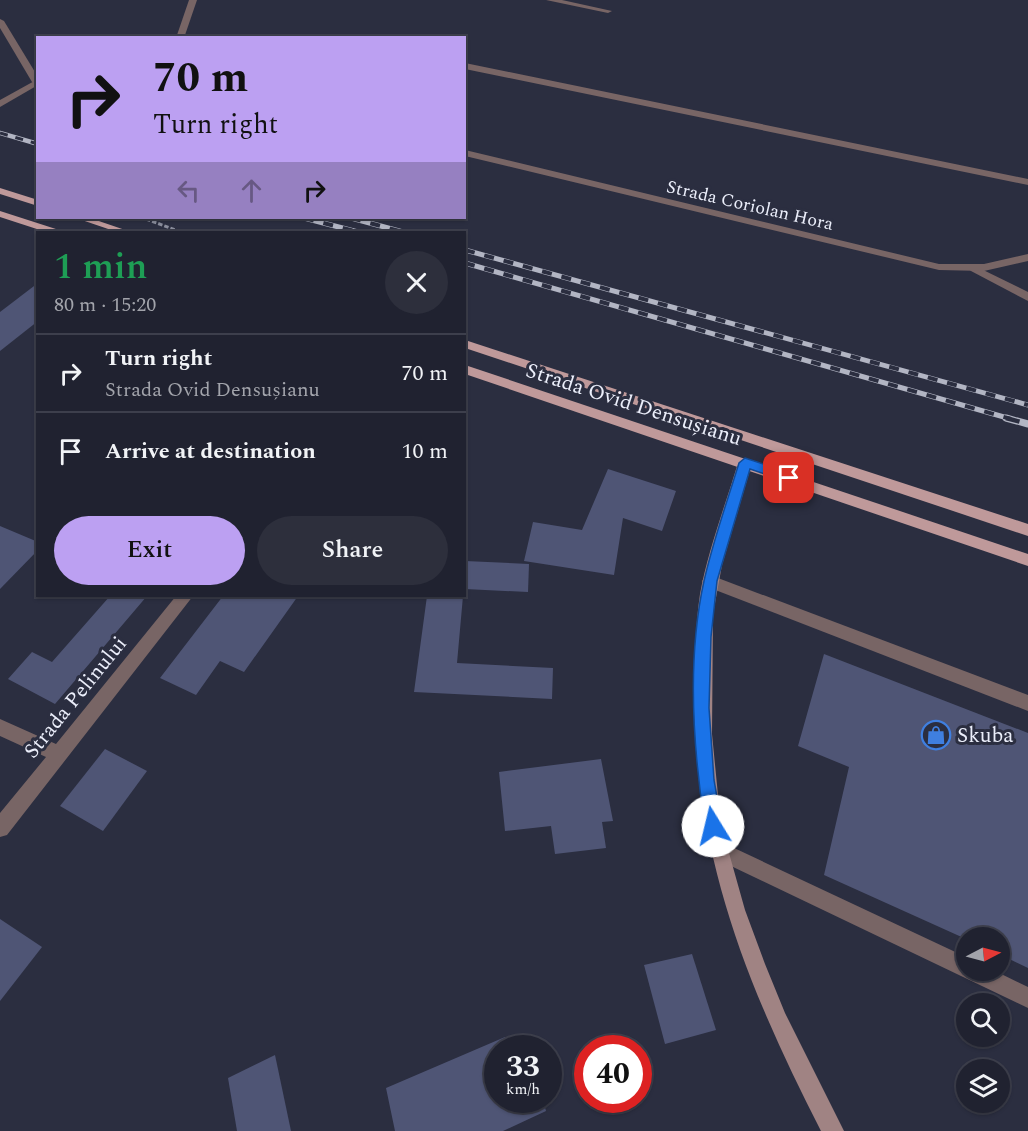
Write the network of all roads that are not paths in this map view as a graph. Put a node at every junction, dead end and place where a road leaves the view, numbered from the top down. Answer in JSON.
{"nodes":[{"id":1,"x":193,"y":0,"type":"edge"},
{"id":2,"x":550,"y":0,"type":"edge"},
{"id":3,"x":608,"y":11,"type":"dead end"},
{"id":4,"x":0,"y":21,"type":"edge"},
{"id":5,"x":181,"y":36,"type":"edge"},
{"id":6,"x":466,"y":66,"type":"edge"},
{"id":7,"x":36,"y":79,"type":"edge"},
{"id":8,"x":36,"y":82,"type":"edge"},
{"id":9,"x":0,"y":104,"type":"edge"},
{"id":10,"x":466,"y":153,"type":"edge"},
{"id":11,"x":1028,"y":182,"type":"edge"},
{"id":12,"x":0,"y":191,"type":"edge"},
{"id":13,"x":36,"y":202,"type":"edge"},
{"id":14,"x":0,"y":214,"type":"edge"},
{"id":15,"x":84,"y":219,"type":"edge"},
{"id":16,"x":52,"y":231,"type":"edge"},
{"id":17,"x":123,"y":231,"type":"edge"},
{"id":18,"x":1028,"y":256,"type":"edge"},
{"id":19,"x":975,"y":269,"type":"junction"},
{"id":20,"x":1028,"y":297,"type":"edge"},
{"id":21,"x":466,"y":344,"type":"edge"},
{"id":22,"x":466,"y":369,"type":"edge"},
{"id":23,"x":745,"y":463,"type":"junction"},
{"id":24,"x":1028,"y":530,"type":"edge"},
{"id":25,"x":1028,"y":560,"type":"edge"},
{"id":26,"x":710,"y":581,"type":"junction"},
{"id":27,"x":184,"y":597,"type":"edge"},
{"id":28,"x":1028,"y":703,"type":"edge"},
{"id":29,"x":0,"y":727,"type":"edge"},
{"id":30,"x":58,"y":754,"type":"junction"},
{"id":31,"x":0,"y":828,"type":"edge"},
{"id":32,"x":717,"y":849,"type":"junction"},
{"id":33,"x":956,"y":963,"type":"edge"},
{"id":34,"x":993,"y":981,"type":"edge"},
{"id":35,"x":1028,"y":998,"type":"edge"},
{"id":36,"x":833,"y":1131,"type":"edge"}],
"edges":[{"from":1,"to":5,"type":"street"},
{"from":2,"to":3,"type":"street"},
{"from":4,"to":7,"type":"street"},
{"from":6,"to":11,"type":"street"},
{"from":8,"to":9,"type":"street"},
{"from":10,"to":19,"type":"street","name":"Strada Coriolan Hora"},
{"from":12,"to":13,"type":"main road"},
{"from":14,"to":16,"type":"main road"},
{"from":15,"to":17,"type":"main road"},
{"from":18,"to":19,"type":"street","name":"Strada Coriolan Hora"},
{"from":19,"to":20,"type":"street"},
{"from":21,"to":24,"type":"main road","name":"Strada Ovid Densușianu"},
{"from":22,"to":23,"type":"main road","name":"Strada Ovid Densușianu"},
{"from":23,"to":25,"type":"main road","name":"Strada Ovid Densușianu"},
{"from":23,"to":26,"type":"street"},
{"from":26,"to":28,"type":"street"},
{"from":26,"to":32,"type":"street"},
{"from":27,"to":30,"type":"street","name":"Strada Pelinului"},
{"from":29,"to":30,"type":"street"},
{"from":30,"to":31,"type":"street","name":"Strada Pelinului"},
{"from":32,"to":33,"type":"street"},
{"from":32,"to":36,"type":"street"},
{"from":34,"to":35,"type":"street"}]}
